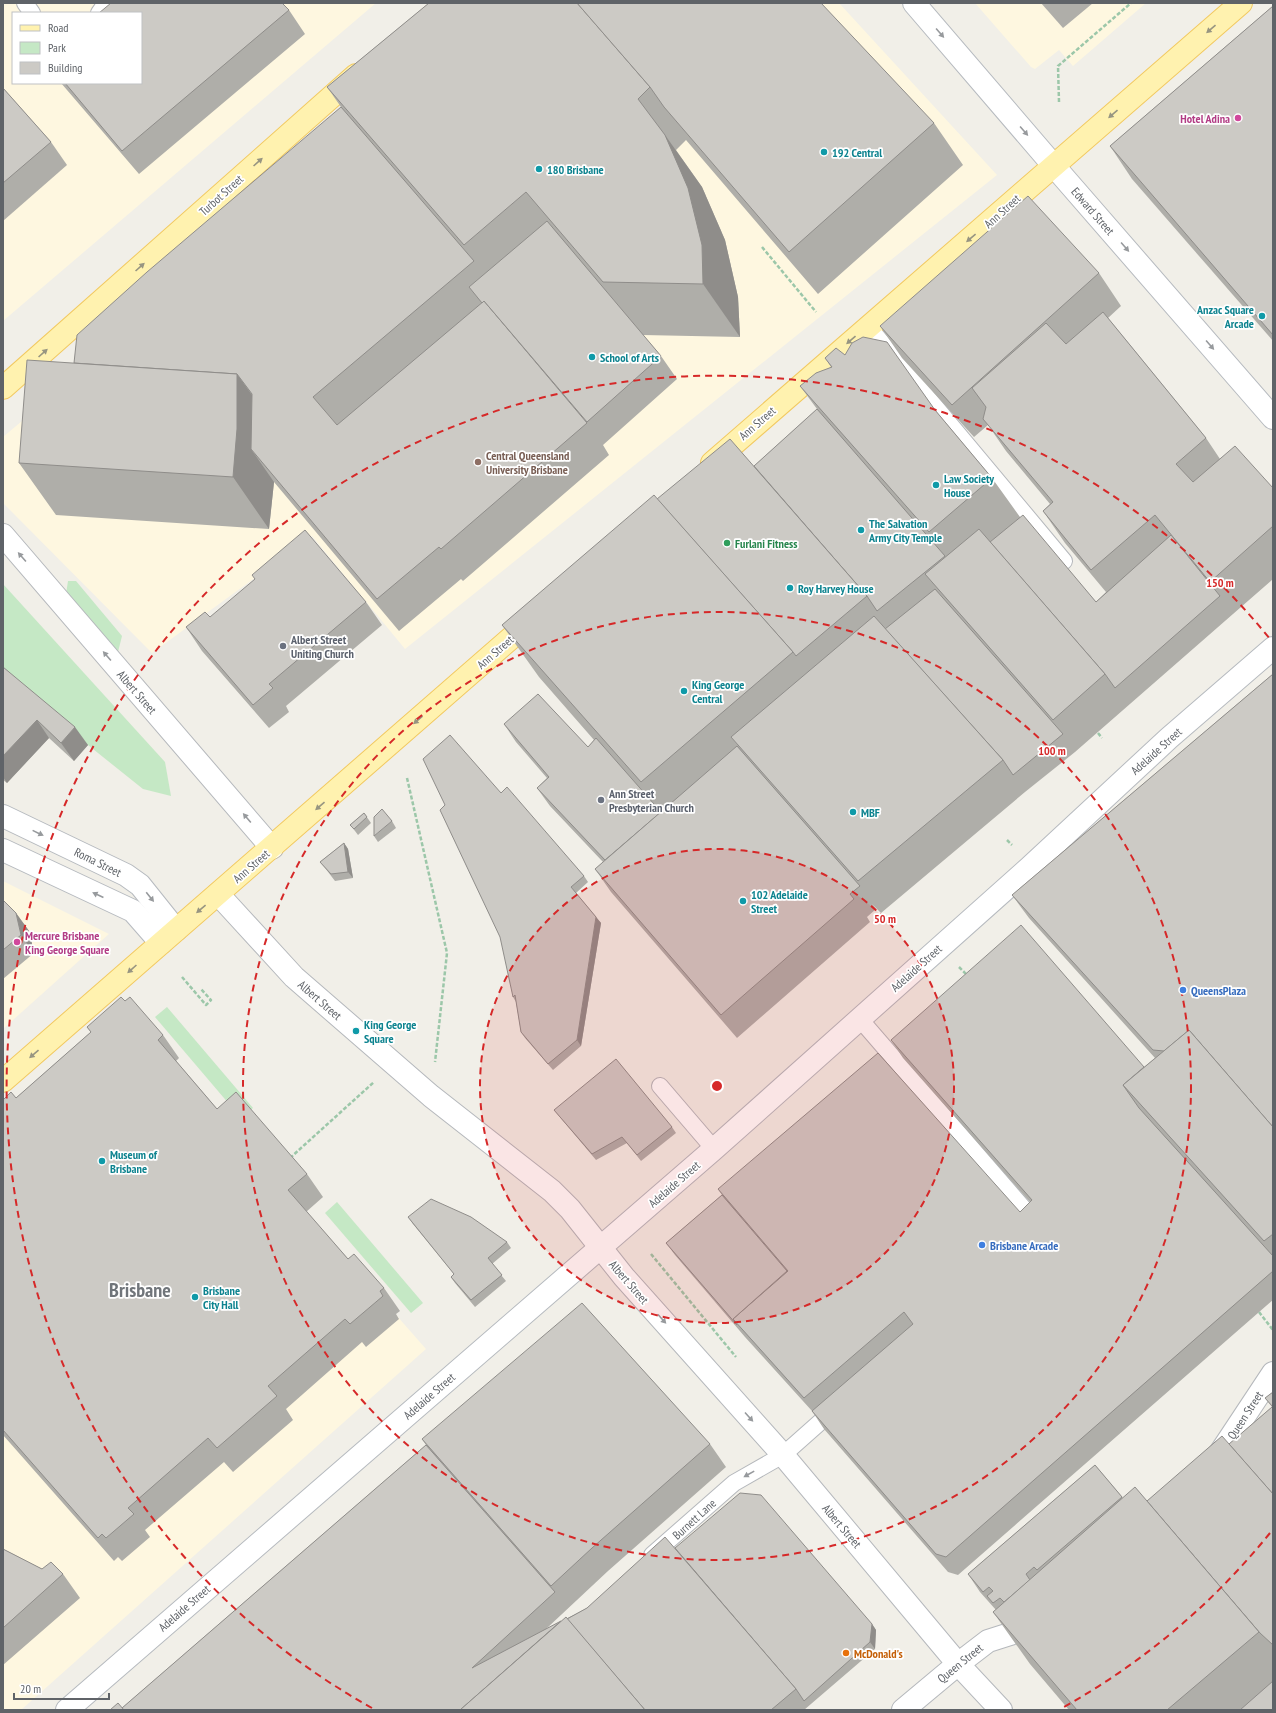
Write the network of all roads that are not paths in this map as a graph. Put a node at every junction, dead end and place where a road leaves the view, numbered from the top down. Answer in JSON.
{"nodes":[{"id":1,"x":24,"y":3,"type":"edge"},
{"id":2,"x":106,"y":3,"type":"edge"},
{"id":3,"x":914,"y":3,"type":"edge"},
{"id":4,"x":1241,"y":3,"type":"edge"},
{"id":5,"x":31,"y":12,"type":"edge"},
{"id":6,"x":100,"y":12,"type":"edge"},
{"id":7,"x":373,"y":60,"type":"edge"},
{"id":8,"x":1053,"y":165,"type":"junction"},
{"id":9,"x":868,"y":326,"type":"junction"},
{"id":10,"x":3,"y":388,"type":"edge"},
{"id":11,"x":1273,"y":418,"type":"edge"},
{"id":12,"x":700,"y":473,"type":"edge"},
{"id":13,"x":3,"y":535,"type":"edge"},
{"id":14,"x":1064,"y":561,"type":"edge"},
{"id":15,"x":549,"y":605,"type":"edge"},
{"id":16,"x":1273,"y":648,"type":"edge"},
{"id":17,"x":3,"y":816,"type":"edge"},
{"id":18,"x":272,"y":848,"type":"junction"},
{"id":19,"x":3,"y":850,"type":"edge"},
{"id":20,"x":218,"y":894,"type":"junction"},
{"id":21,"x":168,"y":936,"type":"junction"},
{"id":22,"x":859,"y":1018,"type":"junction"},
{"id":23,"x":3,"y":1081,"type":"edge"},
{"id":24,"x":660,"y":1086,"type":"dead end"},
{"id":25,"x":714,"y":1149,"type":"junction"},
{"id":26,"x":1031,"y":1217,"type":"edge"},
{"id":27,"x":600,"y":1248,"type":"junction"},
{"id":28,"x":1273,"y":1373,"type":"edge"},
{"id":29,"x":850,"y":1397,"type":"edge"},
{"id":30,"x":783,"y":1455,"type":"junction"},
{"id":31,"x":1198,"y":1478,"type":"edge"},
{"id":32,"x":639,"y":1567,"type":"edge"},
{"id":33,"x":1050,"y":1614,"type":"edge"},
{"id":34,"x":958,"y":1664,"type":"junction"},
{"id":35,"x":67,"y":1710,"type":"edge"},
{"id":36,"x":903,"y":1710,"type":"edge"},
{"id":37,"x":1001,"y":1710,"type":"edge"}],
"edges":[{"from":1,"to":5,"type":"lane"},
{"from":2,"to":6,"type":"lane"},
{"from":3,"to":8,"type":"street","name":"Edward Street","one_way":true},
{"from":4,"to":8,"type":"main road","name":"Ann Street","one_way":true},
{"from":10,"to":7,"type":"main road","name":"Turbot Street","one_way":true},
{"from":8,"to":9,"type":"main road","name":"Ann Street","one_way":true},
{"from":8,"to":11,"type":"street","name":"Edward Street","one_way":true},
{"from":9,"to":12,"type":"main road","name":"Ann Street","one_way":true},
{"from":9,"to":14,"type":"lane"},
{"from":18,"to":13,"type":"street","name":"Albert Street","one_way":true},
{"from":15,"to":18,"type":"main road","name":"Ann Street","one_way":true},
{"from":16,"to":22,"type":"street","name":"Adelaide Street"},
{"from":17,"to":21,"type":"street","name":"Roma Street","one_way":true},
{"from":18,"to":20,"type":"main road","name":"Ann Street"},
{"from":21,"to":19,"type":"street","one_way":true},
{"from":20,"to":21,"type":"main road","name":"Ann Street","one_way":true},
{"from":20,"to":27,"type":"street","name":"Albert Street"},
{"from":21,"to":23,"type":"main road","name":"Ann Street","one_way":true},
{"from":22,"to":25,"type":"street","name":"Adelaide Street"},
{"from":22,"to":26,"type":"lane"},
{"from":24,"to":25,"type":"lane"},
{"from":25,"to":27,"type":"street","name":"Adelaide Street"},
{"from":27,"to":30,"type":"street","name":"Albert Street","one_way":true},
{"from":27,"to":35,"type":"street","name":"Adelaide Street"},
{"from":28,"to":31,"type":"street","name":"Queen Street"},
{"from":29,"to":30,"type":"lane","name":"Burnett Lane"},
{"from":30,"to":32,"type":"lane","name":"Burnett Lane","one_way":true},
{"from":30,"to":34,"type":"street","name":"Albert Street"},
{"from":33,"to":34,"type":"street","name":"Queen Street"},
{"from":34,"to":36,"type":"street","name":"Queen Street"},
{"from":34,"to":37,"type":"street","name":"Albert Street"}]}
